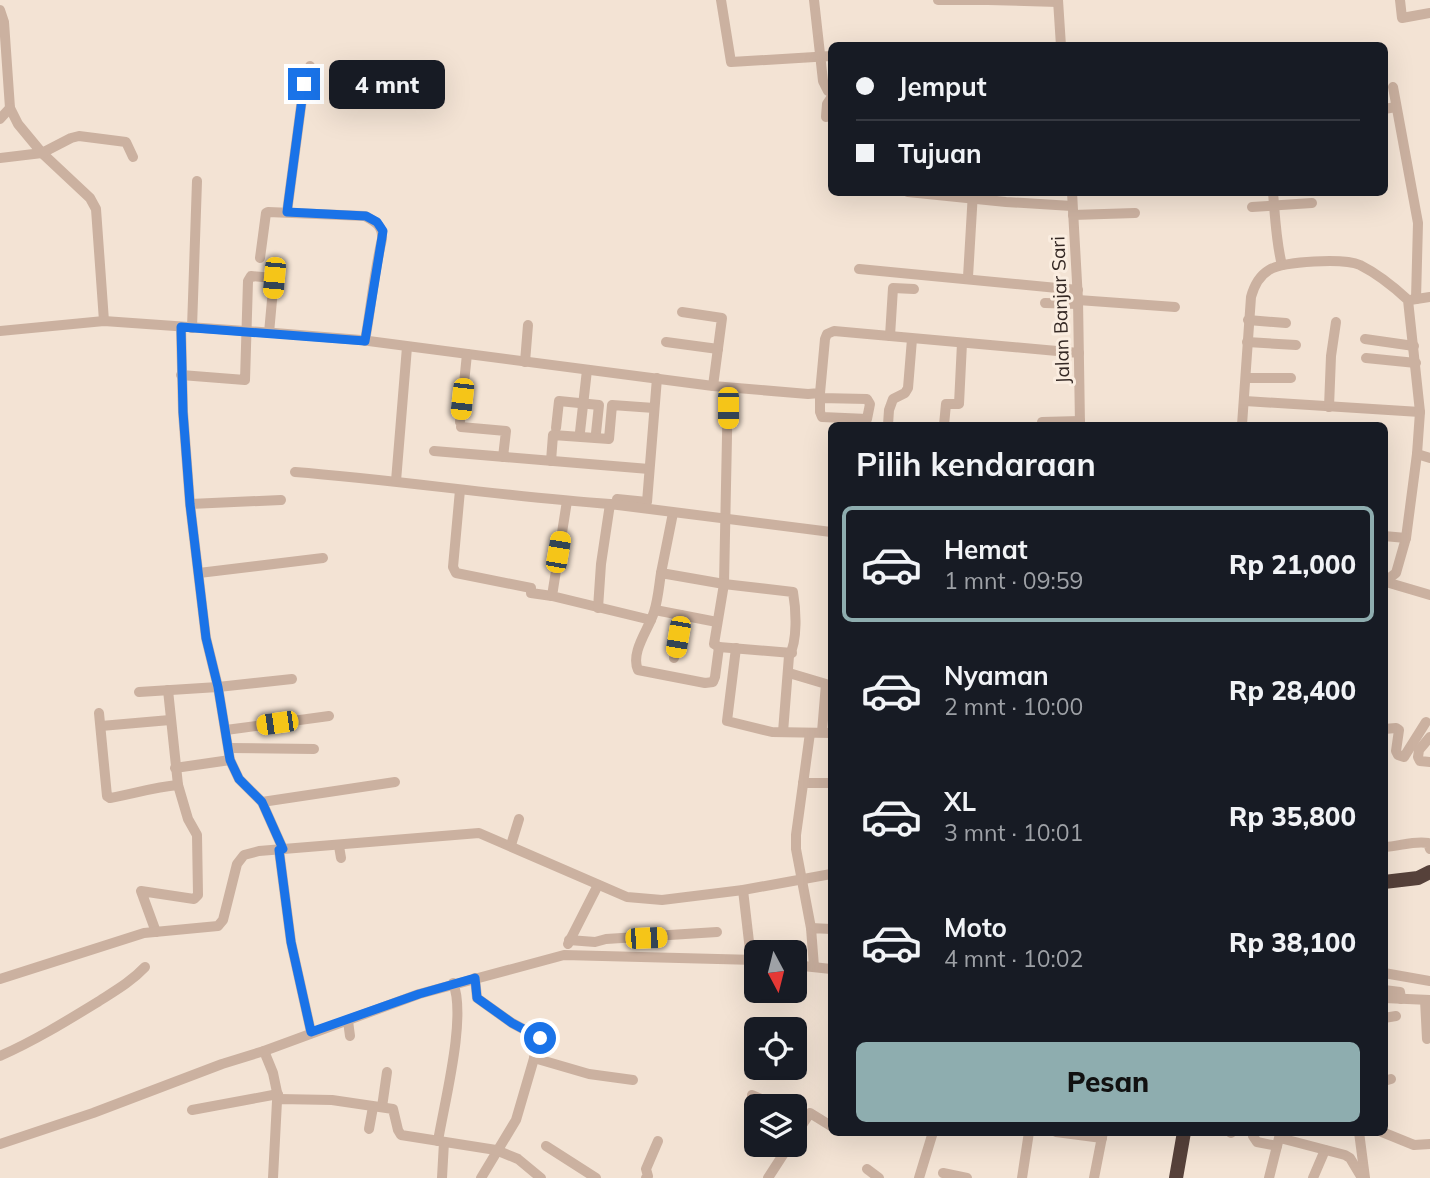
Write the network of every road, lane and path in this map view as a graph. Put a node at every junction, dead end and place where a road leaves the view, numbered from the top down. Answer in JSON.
{"nodes":[{"id":1,"x":721,"y":0,"type":"edge"},
{"id":2,"x":814,"y":0,"type":"edge"},
{"id":3,"x":938,"y":0,"type":"edge"},
{"id":4,"x":989,"y":0,"type":"edge"},
{"id":5,"x":1400,"y":0,"type":"edge"},
{"id":6,"x":1058,"y":1,"type":"edge"},
{"id":7,"x":0,"y":10,"type":"edge"},
{"id":8,"x":1430,"y":13,"type":"edge"},
{"id":9,"x":1061,"y":42,"type":"edge"},
{"id":10,"x":828,"y":56,"type":"edge"},
{"id":11,"x":820,"y":57,"type":"junction"},
{"id":12,"x":310,"y":66,"type":"dead end"},
{"id":13,"x":1393,"y":87,"type":"dead end"},
{"id":14,"x":4,"y":90,"type":"edge"},
{"id":15,"x":828,"y":91,"type":"edge"},
{"id":16,"x":828,"y":102,"type":"edge"},
{"id":17,"x":1396,"y":107,"type":"junction"},
{"id":18,"x":10,"y":108,"type":"junction"},
{"id":19,"x":1388,"y":108,"type":"edge"},
{"id":20,"x":826,"y":117,"type":"dead end"},
{"id":21,"x":0,"y":119,"type":"edge"},
{"id":22,"x":42,"y":153,"type":"junction"},
{"id":23,"x":134,"y":157,"type":"dead end"},
{"id":24,"x":0,"y":158,"type":"edge"},
{"id":25,"x":197,"y":181,"type":"dead end"},
{"id":26,"x":972,"y":196,"type":"edge"},
{"id":27,"x":1072,"y":196,"type":"edge"},
{"id":28,"x":1273,"y":196,"type":"edge"},
{"id":29,"x":1312,"y":203,"type":"dead end"},
{"id":30,"x":1274,"y":204,"type":"junction"},
{"id":31,"x":1252,"y":207,"type":"dead end"},
{"id":32,"x":1073,"y":211,"type":"junction"},
{"id":33,"x":287,"y":212,"type":"junction"},
{"id":34,"x":1135,"y":213,"type":"dead end"},
{"id":35,"x":1430,"y":222,"type":"edge"},
{"id":36,"x":1418,"y":223,"type":"junction"},
{"id":37,"x":260,"y":258,"type":"dead end"},
{"id":38,"x":1282,"y":265,"type":"junction"},
{"id":39,"x":859,"y":269,"type":"dead end"},
{"id":40,"x":893,"y":271,"type":"junction"},
{"id":41,"x":968,"y":277,"type":"junction"},
{"id":42,"x":893,"y":288,"type":"junction"},
{"id":43,"x":914,"y":289,"type":"dead end"},
{"id":44,"x":1430,"y":297,"type":"edge"},
{"id":45,"x":1078,"y":298,"type":"junction"},
{"id":46,"x":1412,"y":300,"type":"junction"},
{"id":47,"x":1045,"y":303,"type":"dead end"},
{"id":48,"x":1175,"y":307,"type":"dead end"},
{"id":49,"x":682,"y":312,"type":"dead end"},
{"id":50,"x":1248,"y":320,"type":"junction"},
{"id":51,"x":104,"y":321,"type":"junction"},
{"id":52,"x":1286,"y":323,"type":"dead end"},
{"id":53,"x":1336,"y":323,"type":"dead end"},
{"id":54,"x":528,"y":326,"type":"dead end"},
{"id":55,"x":186,"y":328,"type":"junction"},
{"id":56,"x":0,"y":331,"type":"edge"},
{"id":57,"x":245,"y":331,"type":"junction"},
{"id":58,"x":269,"y":333,"type":"junction"},
{"id":59,"x":890,"y":336,"type":"junction"},
{"id":60,"x":912,"y":339,"type":"junction"},
{"id":61,"x":1365,"y":339,"type":"dead end"},
{"id":62,"x":365,"y":341,"type":"junction"},
{"id":63,"x":666,"y":341,"type":"dead end"},
{"id":64,"x":1247,"y":342,"type":"junction"},
{"id":65,"x":962,"y":343,"type":"junction"},
{"id":66,"x":1296,"y":345,"type":"dead end"},
{"id":67,"x":1413,"y":346,"type":"junction"},
{"id":68,"x":407,"y":347,"type":"junction"},
{"id":69,"x":718,"y":349,"type":"junction"},
{"id":70,"x":1079,"y":353,"type":"junction"},
{"id":71,"x":467,"y":355,"type":"junction"},
{"id":72,"x":1366,"y":358,"type":"dead end"},
{"id":73,"x":525,"y":362,"type":"junction"},
{"id":74,"x":1416,"y":363,"type":"junction"},
{"id":75,"x":587,"y":370,"type":"junction"},
{"id":76,"x":181,"y":375,"type":"junction"},
{"id":77,"x":1246,"y":378,"type":"junction"},
{"id":78,"x":1291,"y":378,"type":"dead end"},
{"id":79,"x":657,"y":379,"type":"junction"},
{"id":80,"x":713,"y":386,"type":"junction"},
{"id":81,"x":728,"y":388,"type":"junction"},
{"id":82,"x":820,"y":395,"type":"junction"},
{"id":83,"x":1244,"y":401,"type":"junction"},
{"id":84,"x":584,"y":403,"type":"junction"},
{"id":85,"x":1329,"y":407,"type":"junction"},
{"id":86,"x":654,"y":408,"type":"junction"},
{"id":87,"x":1420,"y":412,"type":"junction"},
{"id":88,"x":889,"y":422,"type":"edge"},
{"id":89,"x":944,"y":422,"type":"edge"},
{"id":90,"x":1080,"y":422,"type":"edge"},
{"id":91,"x":1242,"y":422,"type":"edge"},
{"id":92,"x":556,"y":428,"type":"dead end"},
{"id":93,"x":580,"y":432,"type":"dead end"},
{"id":94,"x":596,"y":433,"type":"dead end"},
{"id":95,"x":434,"y":451,"type":"dead end"},
{"id":96,"x":1417,"y":454,"type":"junction"},
{"id":97,"x":503,"y":457,"type":"junction"},
{"id":98,"x":1430,"y":458,"type":"edge"},
{"id":99,"x":551,"y":461,"type":"junction"},
{"id":100,"x":649,"y":469,"type":"junction"},
{"id":101,"x":295,"y":472,"type":"dead end"},
{"id":102,"x":396,"y":481,"type":"junction"},
{"id":103,"x":477,"y":488,"type":"dead end"},
{"id":104,"x":460,"y":490,"type":"junction"},
{"id":105,"x":281,"y":500,"type":"dead end"},
{"id":106,"x":567,"y":501,"type":"junction"},
{"id":107,"x":190,"y":504,"type":"junction"},
{"id":108,"x":610,"y":504,"type":"junction"},
{"id":109,"x":673,"y":513,"type":"junction"},
{"id":110,"x":726,"y":519,"type":"junction"},
{"id":111,"x":828,"y":532,"type":"edge"},
{"id":112,"x":1388,"y":536,"type":"edge"},
{"id":113,"x":1406,"y":538,"type":"junction"},
{"id":114,"x":323,"y":558,"type":"dead end"},
{"id":115,"x":200,"y":573,"type":"junction"},
{"id":116,"x":661,"y":573,"type":"junction"},
{"id":117,"x":1388,"y":580,"type":"edge"},
{"id":118,"x":1388,"y":583,"type":"edge"},
{"id":119,"x":724,"y":584,"type":"junction"},
{"id":120,"x":1430,"y":596,"type":"edge"},
{"id":121,"x":552,"y":597,"type":"junction"},
{"id":122,"x":598,"y":608,"type":"junction"},
{"id":123,"x":653,"y":615,"type":"junction"},
{"id":124,"x":681,"y":615,"type":"junction"},
{"id":125,"x":717,"y":622,"type":"junction"},
{"id":126,"x":719,"y":647,"type":"junction"},
{"id":127,"x":736,"y":648,"type":"junction"},
{"id":128,"x":792,"y":653,"type":"junction"},
{"id":129,"x":674,"y":658,"type":"dead end"},
{"id":130,"x":789,"y":673,"type":"junction"},
{"id":131,"x":292,"y":679,"type":"dead end"},
{"id":132,"x":828,"y":683,"type":"edge"},
{"id":133,"x":218,"y":687,"type":"junction"},
{"id":134,"x":168,"y":690,"type":"junction"},
{"id":135,"x":139,"y":692,"type":"dead end"},
{"id":136,"x":828,"y":708,"type":"edge"},
{"id":137,"x":99,"y":713,"type":"dead end"},
{"id":138,"x":328,"y":716,"type":"dead end"},
{"id":139,"x":170,"y":720,"type":"junction"},
{"id":140,"x":1426,"y":722,"type":"dead end"},
{"id":141,"x":101,"y":726,"type":"junction"},
{"id":142,"x":1388,"y":729,"type":"edge"},
{"id":143,"x":226,"y":730,"type":"junction"},
{"id":144,"x":783,"y":732,"type":"junction"},
{"id":145,"x":810,"y":733,"type":"junction"},
{"id":146,"x":827,"y":733,"type":"edge"},
{"id":147,"x":1430,"y":737,"type":"edge"},
{"id":148,"x":229,"y":748,"type":"junction"},
{"id":149,"x":314,"y":749,"type":"dead end"},
{"id":150,"x":230,"y":760,"type":"junction"},
{"id":151,"x":1430,"y":762,"type":"edge"},
{"id":152,"x":175,"y":768,"type":"junction"},
{"id":153,"x":395,"y":782,"type":"dead end"},
{"id":154,"x":803,"y":783,"type":"junction"},
{"id":155,"x":828,"y":783,"type":"edge"},
{"id":156,"x":178,"y":785,"type":"junction"},
{"id":157,"x":262,"y":802,"type":"junction"},
{"id":158,"x":519,"y":819,"type":"dead end"},
{"id":159,"x":511,"y":845,"type":"junction"},
{"id":160,"x":339,"y":846,"type":"junction"},
{"id":161,"x":1388,"y":847,"type":"edge"},
{"id":162,"x":1430,"y":849,"type":"edge"},
{"id":163,"x":281,"y":850,"type":"junction"},
{"id":164,"x":341,"y":858,"type":"dead end"},
{"id":165,"x":1430,"y":872,"type":"edge"},
{"id":166,"x":828,"y":875,"type":"edge"},
{"id":167,"x":804,"y":880,"type":"junction"},
{"id":168,"x":1388,"y":882,"type":"edge"},
{"id":169,"x":598,"y":885,"type":"junction"},
{"id":170,"x":743,"y":890,"type":"junction"},
{"id":171,"x":811,"y":928,"type":"junction"},
{"id":172,"x":828,"y":929,"type":"edge"},
{"id":173,"x":156,"y":932,"type":"junction"},
{"id":174,"x":718,"y":932,"type":"dead end"},
{"id":175,"x":569,"y":940,"type":"junction"},
{"id":176,"x":751,"y":940,"type":"edge"},
{"id":177,"x":564,"y":955,"type":"junction"},
{"id":178,"x":744,"y":959,"type":"edge"},
{"id":179,"x":807,"y":966,"type":"edge"},
{"id":180,"x":145,"y":967,"type":"dead end"},
{"id":181,"x":814,"y":967,"type":"junction"},
{"id":182,"x":828,"y":969,"type":"edge"},
{"id":183,"x":1388,"y":974,"type":"edge"},
{"id":184,"x":475,"y":978,"type":"junction"},
{"id":185,"x":0,"y":979,"type":"edge"},
{"id":186,"x":1430,"y":981,"type":"edge"},
{"id":187,"x":453,"y":984,"type":"junction"},
{"id":188,"x":1388,"y":990,"type":"edge"},
{"id":189,"x":1388,"y":998,"type":"edge"},
{"id":190,"x":1401,"y":999,"type":"junction"},
{"id":191,"x":1429,"y":1001,"type":"edge"},
{"id":192,"x":1396,"y":1016,"type":"dead end"},
{"id":193,"x":1388,"y":1017,"type":"edge"},
{"id":194,"x":348,"y":1021,"type":"junction"},
{"id":195,"x":311,"y":1032,"type":"junction"},
{"id":196,"x":349,"y":1036,"type":"dead end"},
{"id":197,"x":1427,"y":1040,"type":"dead end"},
{"id":198,"x":264,"y":1051,"type":"junction"},
{"id":199,"x":0,"y":1056,"type":"edge"},
{"id":200,"x":534,"y":1058,"type":"junction"},
{"id":201,"x":387,"y":1072,"type":"dead end"},
{"id":202,"x":633,"y":1080,"type":"dead end"},
{"id":203,"x":278,"y":1097,"type":"junction"},
{"id":204,"x":378,"y":1107,"type":"junction"},
{"id":205,"x":192,"y":1110,"type":"dead end"},
{"id":206,"x":807,"y":1117,"type":"edge"},
{"id":207,"x":828,"y":1123,"type":"edge"},
{"id":208,"x":369,"y":1129,"type":"dead end"},
{"id":209,"x":1388,"y":1134,"type":"edge"},
{"id":210,"x":932,"y":1136,"type":"edge"},
{"id":211,"x":1028,"y":1136,"type":"edge"},
{"id":212,"x":1102,"y":1136,"type":"edge"},
{"id":213,"x":1183,"y":1136,"type":"edge"},
{"id":214,"x":1253,"y":1136,"type":"dead end"},
{"id":215,"x":1359,"y":1136,"type":"edge"},
{"id":216,"x":1279,"y":1139,"type":"edge"},
{"id":217,"x":441,"y":1141,"type":"junction"},
{"id":218,"x":658,"y":1141,"type":"dead end"},
{"id":219,"x":0,"y":1144,"type":"edge"},
{"id":220,"x":1430,"y":1144,"type":"edge"},
{"id":221,"x":546,"y":1146,"type":"dead end"},
{"id":222,"x":496,"y":1150,"type":"junction"},
{"id":223,"x":1325,"y":1150,"type":"junction"},
{"id":224,"x":782,"y":1157,"type":"edge"},
{"id":225,"x":867,"y":1169,"type":"dead end"},
{"id":226,"x":943,"y":1173,"type":"dead end"},
{"id":227,"x":273,"y":1178,"type":"edge"},
{"id":228,"x":442,"y":1178,"type":"edge"},
{"id":229,"x":481,"y":1178,"type":"edge"},
{"id":230,"x":541,"y":1178,"type":"edge"},
{"id":231,"x":596,"y":1178,"type":"edge"},
{"id":232,"x":646,"y":1178,"type":"edge"},
{"id":233,"x":768,"y":1178,"type":"edge"},
{"id":234,"x":879,"y":1178,"type":"edge"},
{"id":235,"x":919,"y":1178,"type":"edge"},
{"id":236,"x":967,"y":1178,"type":"edge"},
{"id":237,"x":1022,"y":1178,"type":"edge"},
{"id":238,"x":1094,"y":1178,"type":"edge"},
{"id":239,"x":1176,"y":1178,"type":"edge"},
{"id":240,"x":1269,"y":1178,"type":"edge"},
{"id":241,"x":1313,"y":1178,"type":"edge"},
{"id":242,"x":1363,"y":1178,"type":"edge"}],
"edges":[{"from":1,"to":11,"type":"street"},
{"from":2,"to":11,"type":"street"},
{"from":3,"to":4,"type":"street"},
{"from":4,"to":6,"type":"street"},
{"from":5,"to":8,"type":"street"},
{"from":6,"to":9,"type":"street"},
{"from":7,"to":14,"type":"street"},
{"from":10,"to":11,"type":"street"},
{"from":11,"to":15,"type":"street"},
{"from":12,"to":33,"type":"street"},
{"from":13,"to":17,"type":"street"},
{"from":14,"to":18,"type":"street"},
{"from":16,"to":20,"type":"street"},
{"from":17,"to":19,"type":"street"},
{"from":17,"to":36,"type":"street"},
{"from":18,"to":21,"type":"street"},
{"from":18,"to":22,"type":"street"},
{"from":22,"to":23,"type":"street"},
{"from":22,"to":24,"type":"street"},
{"from":22,"to":51,"type":"street"},
{"from":25,"to":55,"type":"street"},
{"from":26,"to":32,"type":"street"},
{"from":26,"to":41,"type":"street"},
{"from":27,"to":32,"type":"street","name":"Jalan Banjar Sari"},
{"from":28,"to":30,"type":"street"},
{"from":29,"to":30,"type":"street"},
{"from":30,"to":31,"type":"street"},
{"from":30,"to":38,"type":"street"},
{"from":32,"to":34,"type":"street"},
{"from":32,"to":45,"type":"street","name":"Jalan Banjar Sari"},
{"from":33,"to":37,"type":"street"},
{"from":33,"to":62,"type":"street"},
{"from":35,"to":36,"type":"street"},
{"from":36,"to":46,"type":"street"},
{"from":38,"to":46,"type":"street"},
{"from":38,"to":50,"type":"street"},
{"from":39,"to":40,"type":"street"},
{"from":40,"to":41,"type":"street"},
{"from":40,"to":42,"type":"street"},
{"from":41,"to":45,"type":"street"},
{"from":42,"to":43,"type":"street"},
{"from":42,"to":59,"type":"street"},
{"from":44,"to":46,"type":"street"},
{"from":45,"to":47,"type":"street"},
{"from":45,"to":48,"type":"street"},
{"from":45,"to":70,"type":"street","name":"Jalan Banjar Sari"},
{"from":46,"to":67,"type":"street"},
{"from":49,"to":69,"type":"street"},
{"from":50,"to":52,"type":"street"},
{"from":50,"to":64,"type":"street"},
{"from":51,"to":55,"type":"street"},
{"from":51,"to":56,"type":"street"},
{"from":53,"to":85,"type":"street"},
{"from":54,"to":73,"type":"street"},
{"from":55,"to":57,"type":"street"},
{"from":55,"to":76,"type":"street"},
{"from":57,"to":58,"type":"street"},
{"from":57,"to":58,"type":"street"},
{"from":57,"to":76,"type":"street"},
{"from":58,"to":62,"type":"street"},
{"from":59,"to":60,"type":"street"},
{"from":59,"to":82,"type":"street"},
{"from":60,"to":65,"type":"street"},
{"from":60,"to":88,"type":"street"},
{"from":61,"to":67,"type":"street"},
{"from":62,"to":68,"type":"street"},
{"from":63,"to":69,"type":"street"},
{"from":64,"to":66,"type":"street"},
{"from":64,"to":77,"type":"street"},
{"from":65,"to":70,"type":"street"},
{"from":65,"to":89,"type":"street"},
{"from":67,"to":74,"type":"street"},
{"from":68,"to":71,"type":"street"},
{"from":68,"to":102,"type":"street"},
{"from":69,"to":80,"type":"street"},
{"from":70,"to":90,"type":"street","name":"Jalan Banjar Sari"},
{"from":71,"to":73,"type":"street"},
{"from":71,"to":97,"type":"street"},
{"from":72,"to":74,"type":"street"},
{"from":73,"to":75,"type":"street"},
{"from":74,"to":87,"type":"street"},
{"from":75,"to":79,"type":"street"},
{"from":75,"to":84,"type":"street"},
{"from":76,"to":107,"type":"street"},
{"from":77,"to":78,"type":"street"},
{"from":77,"to":83,"type":"street"},
{"from":79,"to":80,"type":"street"},
{"from":79,"to":86,"type":"street"},
{"from":80,"to":81,"type":"street"},
{"from":81,"to":82,"type":"street"},
{"from":81,"to":110,"type":"street"},
{"from":82,"to":82,"type":"street"},
{"from":83,"to":85,"type":"street"},
{"from":83,"to":91,"type":"street"},
{"from":84,"to":92,"type":"street"},
{"from":84,"to":93,"type":"street"},
{"from":84,"to":94,"type":"street"},
{"from":85,"to":87,"type":"street"},
{"from":86,"to":99,"type":"street"},
{"from":86,"to":100,"type":"street"},
{"from":87,"to":96,"type":"street"},
{"from":95,"to":97,"type":"street"},
{"from":96,"to":98,"type":"street"},
{"from":96,"to":113,"type":"street"},
{"from":97,"to":99,"type":"street"},
{"from":99,"to":100,"type":"street"},
{"from":100,"to":103,"type":"street"},
{"from":101,"to":102,"type":"street"},
{"from":102,"to":104,"type":"street"},
{"from":104,"to":106,"type":"street"},
{"from":104,"to":121,"type":"street"},
{"from":105,"to":107,"type":"street"},
{"from":106,"to":108,"type":"street"},
{"from":106,"to":121,"type":"street"},
{"from":107,"to":115,"type":"street"},
{"from":108,"to":109,"type":"street"},
{"from":108,"to":122,"type":"street"},
{"from":109,"to":110,"type":"street"},
{"from":109,"to":116,"type":"street"},
{"from":110,"to":111,"type":"street"},
{"from":110,"to":119,"type":"street"},
{"from":112,"to":113,"type":"street"},
{"from":113,"to":117,"type":"street"},
{"from":114,"to":115,"type":"street"},
{"from":115,"to":133,"type":"street"},
{"from":116,"to":119,"type":"street"},
{"from":116,"to":123,"type":"street"},
{"from":118,"to":120,"type":"street"},
{"from":119,"to":125,"type":"street"},
{"from":119,"to":128,"type":"street"},
{"from":121,"to":122,"type":"street"},
{"from":122,"to":123,"type":"street"},
{"from":123,"to":124,"type":"street"},
{"from":123,"to":126,"type":"street"},
{"from":124,"to":125,"type":"street"},
{"from":124,"to":129,"type":"street"},
{"from":125,"to":126,"type":"street"},
{"from":126,"to":127,"type":"street"},
{"from":127,"to":128,"type":"street"},
{"from":127,"to":144,"type":"street"},
{"from":128,"to":130,"type":"street"},
{"from":130,"to":132,"type":"street"},
{"from":130,"to":144,"type":"street"},
{"from":131,"to":133,"type":"street"},
{"from":133,"to":134,"type":"street"},
{"from":133,"to":143,"type":"street"},
{"from":134,"to":135,"type":"street"},
{"from":134,"to":139,"type":"street"},
{"from":136,"to":146,"type":"street"},
{"from":137,"to":141,"type":"street"},
{"from":138,"to":143,"type":"street"},
{"from":139,"to":141,"type":"street"},
{"from":139,"to":152,"type":"street"},
{"from":140,"to":142,"type":"street"},
{"from":141,"to":156,"type":"street"},
{"from":143,"to":148,"type":"street"},
{"from":144,"to":145,"type":"street"},
{"from":145,"to":146,"type":"street"},
{"from":145,"to":154,"type":"street"},
{"from":147,"to":151,"type":"street"},
{"from":148,"to":149,"type":"street"},
{"from":148,"to":150,"type":"street"},
{"from":150,"to":152,"type":"street"},
{"from":150,"to":157,"type":"street"},
{"from":152,"to":156,"type":"street"},
{"from":153,"to":157,"type":"street"},
{"from":154,"to":155,"type":"street"},
{"from":154,"to":167,"type":"street"},
{"from":156,"to":173,"type":"street"},
{"from":157,"to":163,"type":"street"},
{"from":158,"to":159,"type":"street"},
{"from":159,"to":160,"type":"street"},
{"from":159,"to":169,"type":"street"},
{"from":160,"to":163,"type":"street"},
{"from":160,"to":164,"type":"street"},
{"from":161,"to":162,"type":"street"},
{"from":163,"to":173,"type":"street"},
{"from":163,"to":195,"type":"street"},
{"from":165,"to":168,"type":"highway"},
{"from":166,"to":167,"type":"street"},
{"from":167,"to":170,"type":"street"},
{"from":167,"to":171,"type":"street"},
{"from":169,"to":170,"type":"street"},
{"from":169,"to":175,"type":"street"},
{"from":170,"to":176,"type":"street"},
{"from":171,"to":172,"type":"street"},
{"from":171,"to":181,"type":"street"},
{"from":173,"to":185,"type":"street"},
{"from":174,"to":175,"type":"street"},
{"from":175,"to":177,"type":"street"},
{"from":177,"to":178,"type":"street"},
{"from":177,"to":184,"type":"street"},
{"from":179,"to":181,"type":"street"},
{"from":180,"to":199,"type":"street"},
{"from":181,"to":182,"type":"street"},
{"from":183,"to":186,"type":"street"},
{"from":184,"to":187,"type":"street"},
{"from":184,"to":200,"type":"street"},
{"from":187,"to":194,"type":"street"},
{"from":187,"to":217,"type":"street"},
{"from":188,"to":190,"type":"street"},
{"from":189,"to":190,"type":"street"},
{"from":190,"to":191,"type":"street"},
{"from":191,"to":197,"type":"street"},
{"from":192,"to":193,"type":"street"},
{"from":194,"to":195,"type":"street"},
{"from":194,"to":196,"type":"street"},
{"from":195,"to":198,"type":"street"},
{"from":198,"to":203,"type":"street"},
{"from":198,"to":219,"type":"street"},
{"from":200,"to":202,"type":"street"},
{"from":200,"to":222,"type":"street"},
{"from":201,"to":204,"type":"street"},
{"from":203,"to":204,"type":"street"},
{"from":203,"to":205,"type":"street"},
{"from":203,"to":227,"type":"street"},
{"from":204,"to":208,"type":"street"},
{"from":204,"to":217,"type":"street"},
{"from":206,"to":207,"type":"street"},
{"from":209,"to":220,"type":"street"},
{"from":210,"to":235,"type":"street"},
{"from":211,"to":237,"type":"street"},
{"from":212,"to":238,"type":"street"},
{"from":213,"to":239,"type":"highway"},
{"from":214,"to":216,"type":"street"},
{"from":215,"to":242,"type":"street"},
{"from":216,"to":223,"type":"street"},
{"from":216,"to":240,"type":"street"},
{"from":217,"to":222,"type":"street"},
{"from":217,"to":228,"type":"street"},
{"from":218,"to":232,"type":"street"},
{"from":221,"to":231,"type":"street"},
{"from":222,"to":229,"type":"street"},
{"from":222,"to":230,"type":"street"},
{"from":223,"to":241,"type":"street"},
{"from":223,"to":242,"type":"street"},
{"from":224,"to":233,"type":"street"},
{"from":225,"to":234,"type":"street"},
{"from":226,"to":236,"type":"street"}]}
